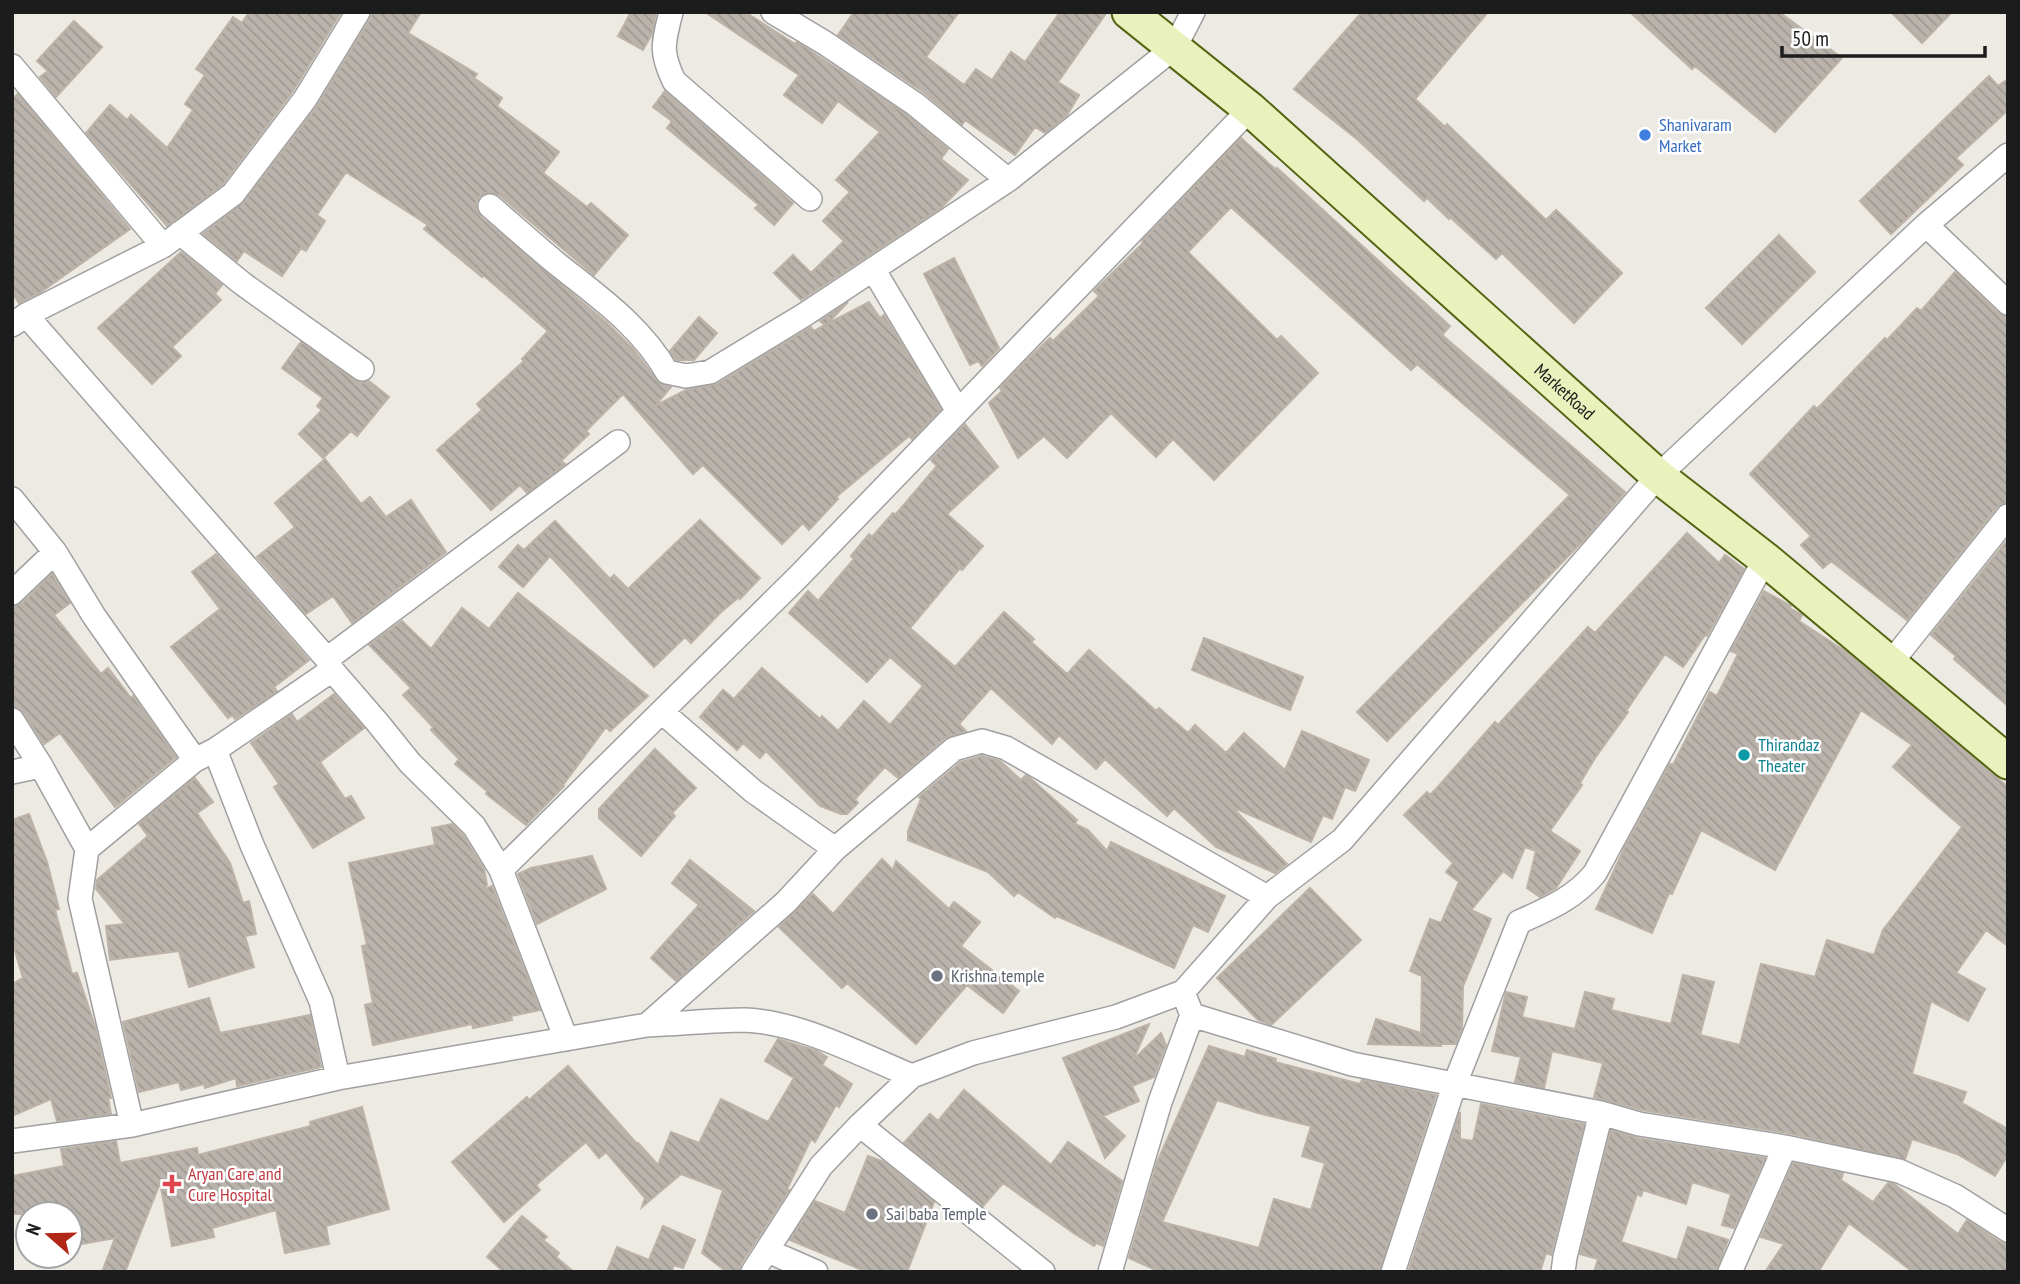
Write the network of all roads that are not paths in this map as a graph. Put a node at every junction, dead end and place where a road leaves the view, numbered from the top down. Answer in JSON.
{"nodes":[{"id":1,"x":358,"y":12,"type":"edge"},
{"id":2,"x":671,"y":12,"type":"edge"},
{"id":3,"x":773,"y":12,"type":"edge"},
{"id":4,"x":1129,"y":12,"type":"edge"},
{"id":5,"x":1193,"y":12,"type":"edge"},
{"id":6,"x":1175,"y":47,"type":"junction"},
{"id":7,"x":13,"y":67,"type":"edge"},
{"id":8,"x":1250,"y":108,"type":"junction"},
{"id":9,"x":2008,"y":155,"type":"edge"},
{"id":10,"x":1008,"y":180,"type":"junction"},
{"id":11,"x":810,"y":199,"type":"dead end"},
{"id":12,"x":490,"y":206,"type":"dead end"},
{"id":13,"x":1926,"y":225,"type":"junction"},
{"id":14,"x":172,"y":240,"type":"junction"},
{"id":15,"x":873,"y":269,"type":"junction"},
{"id":16,"x":2008,"y":303,"type":"edge"},
{"id":17,"x":19,"y":320,"type":"edge"},
{"id":18,"x":362,"y":369,"type":"dead end"},
{"id":19,"x":958,"y":411,"type":"junction"},
{"id":20,"x":618,"y":442,"type":"dead end"},
{"id":21,"x":1658,"y":476,"type":"junction"},
{"id":22,"x":12,"y":499,"type":"edge"},
{"id":23,"x":2008,"y":516,"type":"edge"},
{"id":24,"x":55,"y":552,"type":"junction"},
{"id":25,"x":1765,"y":559,"type":"junction"},
{"id":26,"x":12,"y":593,"type":"edge"},
{"id":27,"x":329,"y":664,"type":"junction"},
{"id":28,"x":1889,"y":665,"type":"junction"},
{"id":29,"x":662,"y":712,"type":"junction"},
{"id":30,"x":12,"y":720,"type":"edge"},
{"id":31,"x":205,"y":755,"type":"junction"},
{"id":32,"x":2008,"y":762,"type":"edge"},
{"id":33,"x":41,"y":766,"type":"junction"},
{"id":34,"x":12,"y":772,"type":"edge"},
{"id":35,"x":87,"y":849,"type":"junction"},
{"id":36,"x":835,"y":849,"type":"junction"},
{"id":37,"x":501,"y":870,"type":"junction"},
{"id":38,"x":1267,"y":897,"type":"junction"},
{"id":39,"x":1183,"y":992,"type":"junction"},
{"id":40,"x":1192,"y":1015,"type":"junction"},
{"id":41,"x":647,"y":1026,"type":"junction"},
{"id":42,"x":566,"y":1039,"type":"junction"},
{"id":43,"x":912,"y":1076,"type":"junction"},
{"id":44,"x":338,"y":1078,"type":"junction"},
{"id":45,"x":1454,"y":1086,"type":"junction"},
{"id":46,"x":1601,"y":1113,"type":"junction"},
{"id":47,"x":132,"y":1125,"type":"junction"},
{"id":48,"x":860,"y":1125,"type":"junction"},
{"id":49,"x":12,"y":1141,"type":"edge"},
{"id":50,"x":1785,"y":1147,"type":"junction"},
{"id":51,"x":2008,"y":1230,"type":"edge"},
{"id":52,"x":768,"y":1251,"type":"junction"},
{"id":53,"x":753,"y":1272,"type":"edge"},
{"id":54,"x":816,"y":1272,"type":"edge"},
{"id":55,"x":1043,"y":1272,"type":"edge"},
{"id":56,"x":1110,"y":1272,"type":"edge"},
{"id":57,"x":1393,"y":1272,"type":"edge"},
{"id":58,"x":1563,"y":1272,"type":"edge"},
{"id":59,"x":1730,"y":1272,"type":"edge"}],
"edges":[{"from":1,"to":14,"type":"street"},
{"from":2,"to":11,"type":"street"},
{"from":3,"to":10,"type":"street"},
{"from":4,"to":6,"type":"street","name":"MarketRoad"},
{"from":5,"to":6,"type":"street"},
{"from":6,"to":8,"type":"street","name":"MarketRoad"},
{"from":6,"to":10,"type":"street"},
{"from":7,"to":14,"type":"street"},
{"from":8,"to":19,"type":"street"},
{"from":8,"to":21,"type":"street","name":"MarketRoad"},
{"from":9,"to":13,"type":"street"},
{"from":10,"to":15,"type":"street"},
{"from":12,"to":15,"type":"street"},
{"from":13,"to":16,"type":"street"},
{"from":13,"to":21,"type":"street"},
{"from":14,"to":17,"type":"street"},
{"from":14,"to":18,"type":"street"},
{"from":15,"to":19,"type":"street"},
{"from":17,"to":27,"type":"street"},
{"from":19,"to":29,"type":"street"},
{"from":20,"to":27,"type":"street"},
{"from":21,"to":25,"type":"street","name":"MarketRoad"},
{"from":21,"to":38,"type":"street"},
{"from":22,"to":24,"type":"street"},
{"from":23,"to":28,"type":"street"},
{"from":24,"to":26,"type":"street"},
{"from":24,"to":31,"type":"street"},
{"from":25,"to":28,"type":"street","name":"MarketRoad"},
{"from":25,"to":45,"type":"street"},
{"from":27,"to":31,"type":"street"},
{"from":27,"to":37,"type":"street"},
{"from":28,"to":32,"type":"street","name":"MarketRoad"},
{"from":29,"to":36,"type":"street"},
{"from":29,"to":37,"type":"street"},
{"from":30,"to":33,"type":"street"},
{"from":31,"to":35,"type":"street"},
{"from":31,"to":44,"type":"street"},
{"from":33,"to":34,"type":"street"},
{"from":33,"to":35,"type":"street"},
{"from":35,"to":47,"type":"street"},
{"from":36,"to":38,"type":"street"},
{"from":36,"to":41,"type":"street"},
{"from":37,"to":42,"type":"street"},
{"from":38,"to":39,"type":"street"},
{"from":39,"to":40,"type":"street"},
{"from":39,"to":43,"type":"street"},
{"from":40,"to":45,"type":"street"},
{"from":40,"to":56,"type":"street"},
{"from":41,"to":42,"type":"street"},
{"from":41,"to":43,"type":"street"},
{"from":42,"to":44,"type":"street"},
{"from":43,"to":48,"type":"street"},
{"from":44,"to":47,"type":"street"},
{"from":45,"to":46,"type":"street"},
{"from":45,"to":57,"type":"street"},
{"from":46,"to":50,"type":"street"},
{"from":46,"to":58,"type":"street"},
{"from":47,"to":49,"type":"street"},
{"from":48,"to":52,"type":"street"},
{"from":48,"to":55,"type":"street"},
{"from":50,"to":51,"type":"street"},
{"from":50,"to":59,"type":"street"},
{"from":52,"to":53,"type":"street"},
{"from":52,"to":54,"type":"street"}]}
